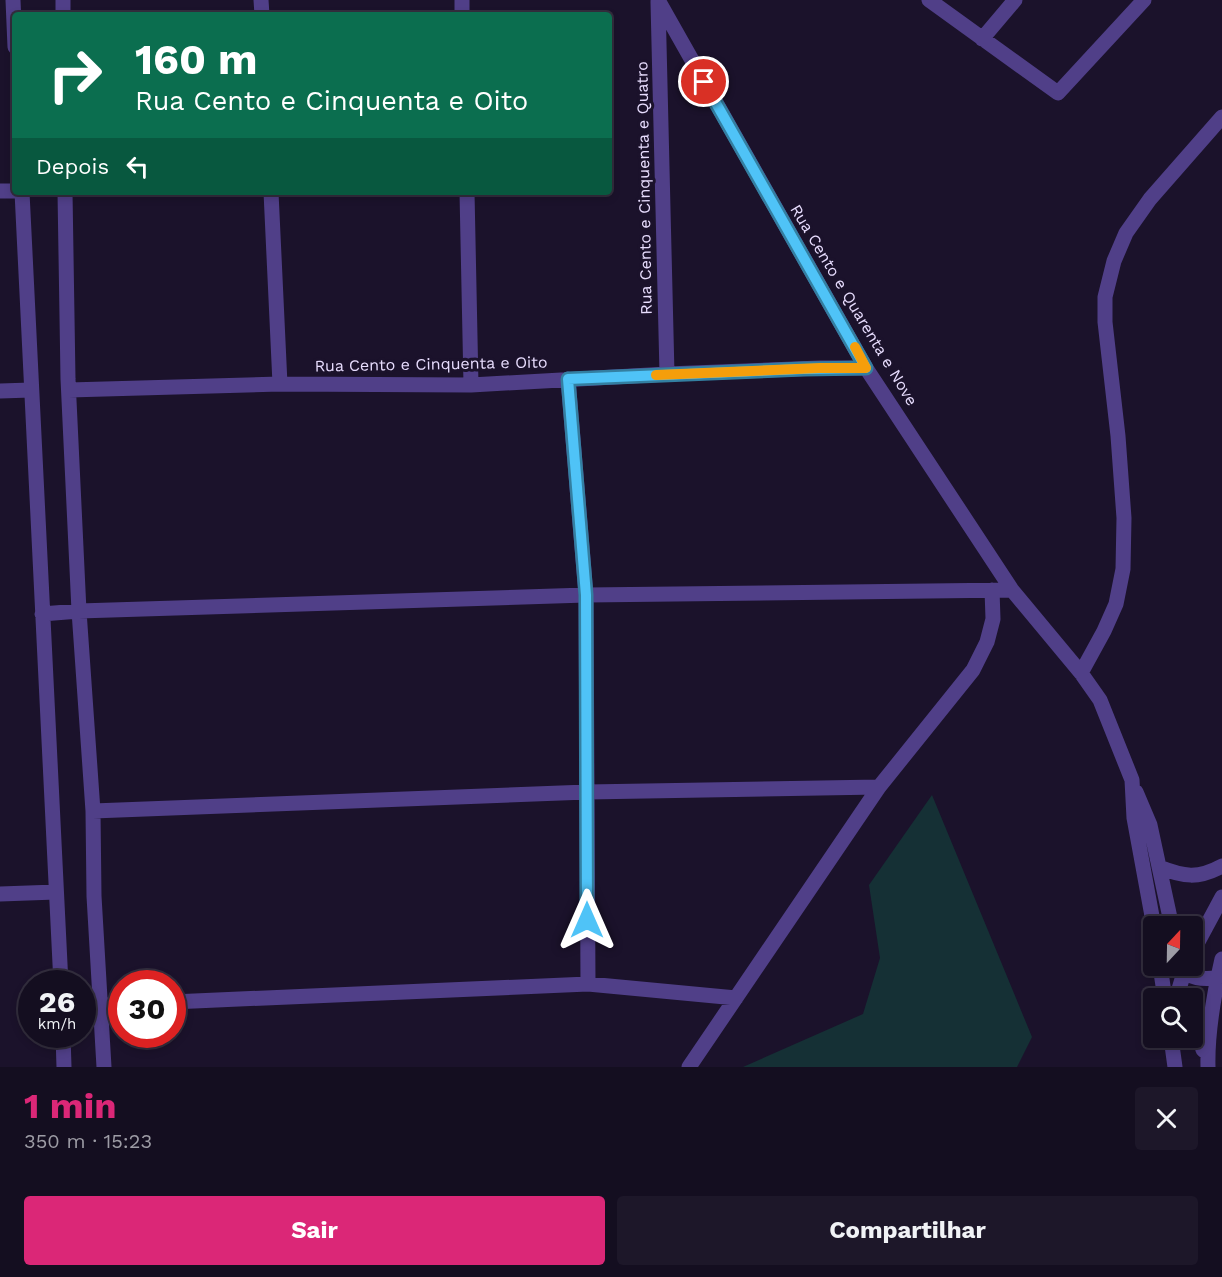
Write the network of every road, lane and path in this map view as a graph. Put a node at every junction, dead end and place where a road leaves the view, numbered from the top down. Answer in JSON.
{"nodes":[{"id":1,"x":658,"y":0,"type":"edge"},
{"id":2,"x":929,"y":0,"type":"edge"},
{"id":3,"x":1015,"y":0,"type":"edge"},
{"id":4,"x":1144,"y":0,"type":"edge"},
{"id":5,"x":982,"y":39,"type":"junction"},
{"id":6,"x":1222,"y":117,"type":"edge"},
{"id":7,"x":22,"y":195,"type":"edge"},
{"id":8,"x":65,"y":195,"type":"edge"},
{"id":9,"x":270,"y":195,"type":"edge"},
{"id":10,"x":467,"y":195,"type":"edge"},
{"id":11,"x":866,"y":368,"type":"junction"},
{"id":12,"x":667,"y":374,"type":"junction"},
{"id":13,"x":568,"y":379,"type":"junction"},
{"id":14,"x":280,"y":384,"type":"junction"},
{"id":15,"x":471,"y":385,"type":"junction"},
{"id":16,"x":31,"y":390,"type":"junction"},
{"id":17,"x":69,"y":390,"type":"junction"},
{"id":18,"x":0,"y":391,"type":"edge"},
{"id":19,"x":992,"y":590,"type":"junction"},
{"id":20,"x":1012,"y":590,"type":"junction"},
{"id":21,"x":586,"y":595,"type":"junction"},
{"id":22,"x":79,"y":611,"type":"junction"},
{"id":23,"x":42,"y":614,"type":"junction"},
{"id":24,"x":1081,"y":673,"type":"junction"},
{"id":25,"x":1132,"y":780,"type":"junction"},
{"id":26,"x":879,"y":788,"type":"junction"},
{"id":27,"x":587,"y":792,"type":"junction"},
{"id":28,"x":93,"y":811,"type":"junction"},
{"id":29,"x":1222,"y":866,"type":"edge"},
{"id":30,"x":1159,"y":867,"type":"junction"},
{"id":31,"x":56,"y":892,"type":"junction"},
{"id":32,"x":0,"y":894,"type":"edge"},
{"id":33,"x":1222,"y":897,"type":"edge"},
{"id":34,"x":1150,"y":903,"type":"junction"},
{"id":35,"x":1152,"y":916,"type":"edge"},
{"id":36,"x":1156,"y":916,"type":"edge"},
{"id":37,"x":1170,"y":916,"type":"edge"},
{"id":38,"x":1203,"y":932,"type":"edge"},
{"id":39,"x":1222,"y":959,"type":"edge"},
{"id":40,"x":60,"y":970,"type":"edge"},
{"id":41,"x":1194,"y":976,"type":"edge"},
{"id":42,"x":1218,"y":978,"type":"junction"},
{"id":43,"x":588,"y":984,"type":"junction"},
{"id":44,"x":736,"y":998,"type":"junction"},
{"id":45,"x":186,"y":1001,"type":"edge"},
{"id":46,"x":101,"y":1005,"type":"junction"},
{"id":47,"x":108,"y":1005,"type":"edge"},
{"id":48,"x":63,"y":1048,"type":"edge"},
{"id":49,"x":1172,"y":1048,"type":"edge"},
{"id":50,"x":1203,"y":1048,"type":"edge"},
{"id":51,"x":64,"y":1067,"type":"edge"},
{"id":52,"x":104,"y":1067,"type":"edge"},
{"id":53,"x":689,"y":1067,"type":"edge"},
{"id":54,"x":1175,"y":1067,"type":"edge"},
{"id":55,"x":1208,"y":1067,"type":"edge"}],
"edges":[{"from":1,"to":11,"type":"street","name":"Rua Cento e Quarenta e Nove"},
{"from":1,"to":12,"type":"street","name":"Rua Cento e Cinquenta e Quatro"},
{"from":2,"to":5,"type":"street"},
{"from":3,"to":5,"type":"street"},
{"from":4,"to":5,"type":"street"},
{"from":6,"to":24,"type":"street"},
{"from":7,"to":16,"type":"street"},
{"from":8,"to":17,"type":"street"},
{"from":9,"to":14,"type":"street"},
{"from":10,"to":15,"type":"street"},
{"from":11,"to":12,"type":"street","name":"Rua Cento e Cinquenta e Oito"},
{"from":11,"to":20,"type":"street","name":"Rua Cento e Quarenta e Nove"},
{"from":12,"to":13,"type":"street","name":"Rua Cento e Cinquenta e Oito"},
{"from":13,"to":15,"type":"street","name":"Rua Cento e Cinquenta e Oito"},
{"from":13,"to":21,"type":"street"},
{"from":14,"to":15,"type":"street","name":"Rua Cento e Cinquenta e Oito"},
{"from":14,"to":17,"type":"street","name":"Rua Cento e Cinquenta e Oito"},
{"from":16,"to":18,"type":"street"},
{"from":16,"to":23,"type":"street"},
{"from":17,"to":22,"type":"street"},
{"from":19,"to":20,"type":"street"},
{"from":19,"to":21,"type":"street"},
{"from":19,"to":26,"type":"street"},
{"from":20,"to":24,"type":"street","name":"Rua Cento e Quarenta e Nove"},
{"from":21,"to":22,"type":"street"},
{"from":21,"to":27,"type":"street"},
{"from":22,"to":23,"type":"street"},
{"from":22,"to":28,"type":"street"},
{"from":23,"to":31,"type":"street"},
{"from":24,"to":25,"type":"street","name":"Rua Cento e Quarenta e Nove"},
{"from":25,"to":30,"type":"street","name":"Rua Cento e Quarenta e Nove"},
{"from":25,"to":34,"type":"street"},
{"from":26,"to":27,"type":"street"},
{"from":26,"to":44,"type":"street"},
{"from":27,"to":28,"type":"street"},
{"from":27,"to":43,"type":"street"},
{"from":28,"to":46,"type":"street"},
{"from":29,"to":30,"type":"street"},
{"from":30,"to":37,"type":"street","name":"Rua Cento e Quarenta e Nove"},
{"from":31,"to":32,"type":"street"},
{"from":31,"to":40,"type":"street"},
{"from":33,"to":38,"type":"street"},
{"from":34,"to":35,"type":"street"},
{"from":34,"to":36,"type":"street"},
{"from":39,"to":42,"type":"street"},
{"from":41,"to":42,"type":"street"},
{"from":42,"to":55,"type":"street"},
{"from":43,"to":44,"type":"street"},
{"from":43,"to":45,"type":"street"},
{"from":44,"to":53,"type":"street"},
{"from":46,"to":47,"type":"street"},
{"from":46,"to":52,"type":"street"},
{"from":48,"to":51,"type":"street"},
{"from":49,"to":54,"type":"street"},
{"from":50,"to":55,"type":"street"}]}
